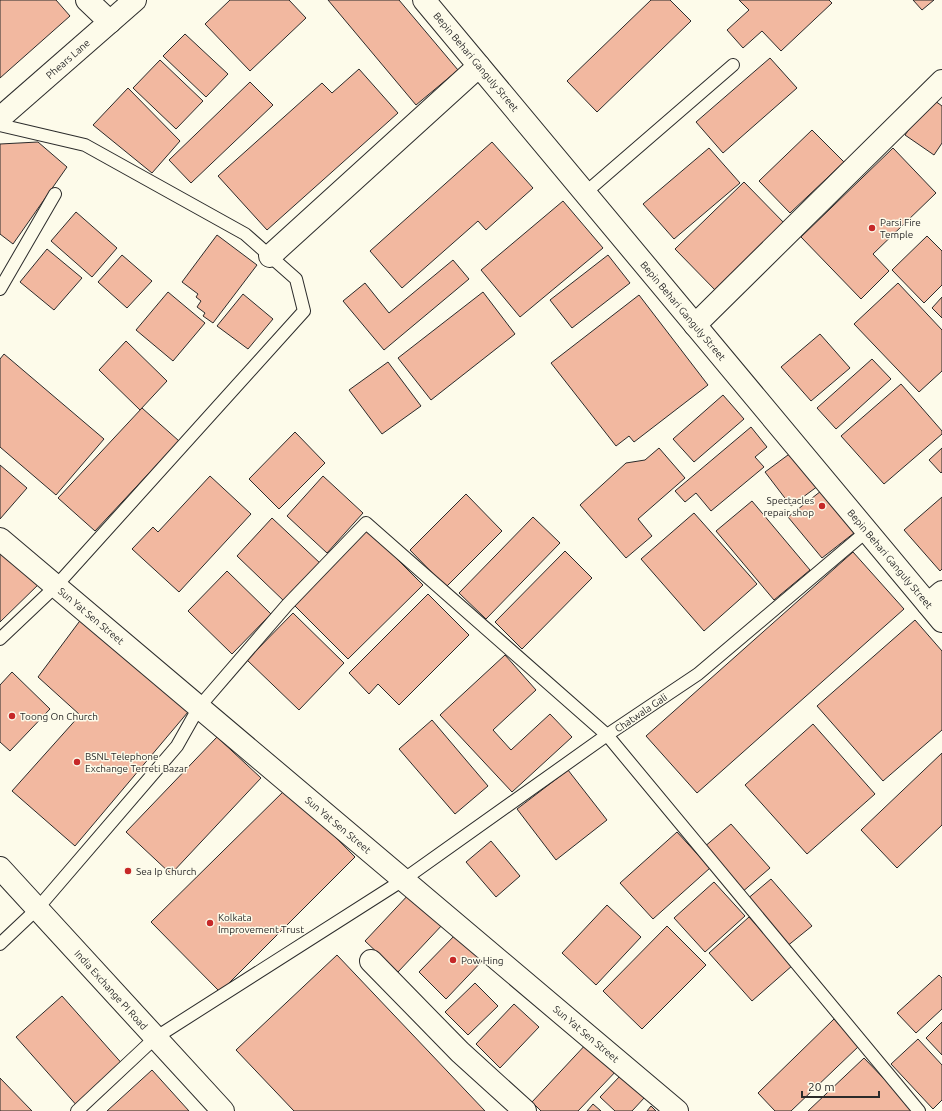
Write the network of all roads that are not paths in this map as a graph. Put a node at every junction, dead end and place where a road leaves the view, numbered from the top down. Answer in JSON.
{"nodes":[{"id":1,"x":87,"y":0,"type":"edge"},
{"id":2,"x":135,"y":0,"type":"edge"},
{"id":3,"x":425,"y":0,"type":"edge"},
{"id":4,"x":110,"y":22,"type":"junction"},
{"id":5,"x":733,"y":65,"type":"dead end"},
{"id":6,"x":479,"y":66,"type":"junction"},
{"id":7,"x":942,"y":81,"type":"edge"},
{"id":8,"x":0,"y":118,"type":"edge"},
{"id":9,"x":0,"y":125,"type":"edge"},
{"id":10,"x":585,"y":193,"type":"junction"},
{"id":11,"x":55,"y":194,"type":"dead end"},
{"id":12,"x":270,"y":256,"type":"junction"},
{"id":13,"x":0,"y":289,"type":"edge"},
{"id":14,"x":695,"y":325,"type":"junction"},
{"id":15,"x":867,"y":531,"type":"junction"},
{"id":16,"x":0,"y":538,"type":"edge"},
{"id":17,"x":56,"y":586,"type":"junction"},
{"id":18,"x":935,"y":598,"type":"edge"},
{"id":19,"x":942,"y":621,"type":"edge"},
{"id":20,"x":0,"y":639,"type":"edge"},
{"id":21,"x":199,"y":707,"type":"junction"},
{"id":22,"x":607,"y":735,"type":"junction"},
{"id":23,"x":0,"y":868,"type":"edge"},
{"id":24,"x":403,"y":880,"type":"junction"},
{"id":25,"x":38,"y":909,"type":"junction"},
{"id":26,"x":0,"y":944,"type":"edge"},
{"id":27,"x":371,"y":961,"type":"dead end"},
{"id":28,"x":155,"y":1038,"type":"junction"},
{"id":29,"x":77,"y":1111,"type":"edge"},
{"id":30,"x":223,"y":1111,"type":"edge"},
{"id":31,"x":525,"y":1111,"type":"edge"},
{"id":32,"x":676,"y":1111,"type":"edge"},
{"id":33,"x":919,"y":1111,"type":"edge"}],
"edges":[{"from":1,"to":4,"type":"street"},
{"from":2,"to":4,"type":"street","name":"Phears Lane"},
{"from":3,"to":6,"type":"street","name":"Bepin Behari Ganguly Street"},
{"from":4,"to":8,"type":"street","name":"Phears Lane"},
{"from":5,"to":10,"type":"lane"},
{"from":6,"to":10,"type":"street","name":"Bepin Behari Ganguly Street"},
{"from":6,"to":12,"type":"street"},
{"from":7,"to":14,"type":"street"},
{"from":9,"to":12,"type":"lane"},
{"from":10,"to":14,"type":"street","name":"Bepin Behari Ganguly Street"},
{"from":11,"to":13,"type":"lane"},
{"from":12,"to":17,"type":"lane"},
{"from":14,"to":15,"type":"street","name":"Bepin Behari Ganguly Street"},
{"from":15,"to":18,"type":"street","name":"Bepin Behari Ganguly Street"},
{"from":15,"to":22,"type":"lane","name":"Chatwala Gali"},
{"from":16,"to":17,"type":"street","name":"Sun Yat Sen Street"},
{"from":17,"to":20,"type":"lane"},
{"from":17,"to":21,"type":"street","name":"Sun Yat Sen Street"},
{"from":18,"to":19,"type":"street","name":"Bepin Behari Ganguly Street"},
{"from":21,"to":22,"type":"lane"},
{"from":21,"to":24,"type":"street","name":"Sun Yat Sen Street"},
{"from":21,"to":25,"type":"lane"},
{"from":22,"to":24,"type":"lane","name":"Chatwala Gali"},
{"from":22,"to":33,"type":"lane"},
{"from":23,"to":25,"type":"street","name":"India Exchange PI Road"},
{"from":24,"to":28,"type":"lane","name":"Chatwala Gali"},
{"from":24,"to":32,"type":"street","name":"Sun Yat Sen Street"},
{"from":25,"to":26,"type":"lane"},
{"from":25,"to":28,"type":"street","name":"India Exchange PI Road"},
{"from":27,"to":31,"type":"street"},
{"from":28,"to":29,"type":"lane","name":"Chatwala Gali"},
{"from":28,"to":30,"type":"street","name":"India Exchange PI Road"}]}
